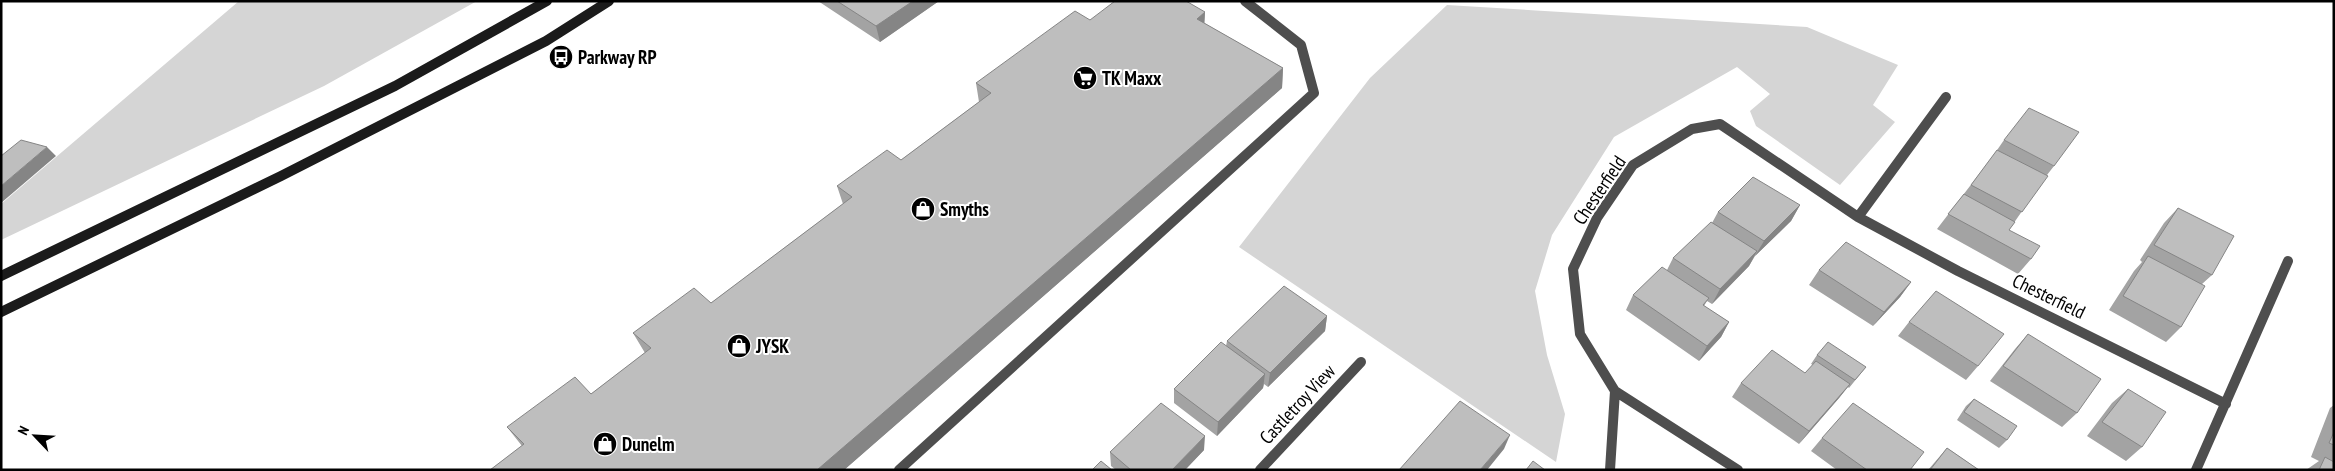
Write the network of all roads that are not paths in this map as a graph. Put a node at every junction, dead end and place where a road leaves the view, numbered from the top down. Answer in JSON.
{"nodes":[{"id":1,"x":547,"y":1,"type":"edge"},
{"id":2,"x":609,"y":1,"type":"edge"},
{"id":3,"x":1245,"y":1,"type":"edge"},
{"id":4,"x":1946,"y":96,"type":"dead end"},
{"id":5,"x":1858,"y":217,"type":"junction"},
{"id":6,"x":2288,"y":261,"type":"dead end"},
{"id":7,"x":1,"y":276,"type":"edge"},
{"id":8,"x":1,"y":312,"type":"edge"},
{"id":9,"x":1361,"y":362,"type":"dead end"},
{"id":10,"x":1615,"y":391,"type":"junction"},
{"id":11,"x":2226,"y":404,"type":"junction"},
{"id":12,"x":899,"y":470,"type":"edge"},
{"id":13,"x":1260,"y":470,"type":"edge"},
{"id":14,"x":1610,"y":470,"type":"edge"},
{"id":15,"x":1738,"y":470,"type":"edge"},
{"id":16,"x":2196,"y":470,"type":"edge"}],
"edges":[{"from":1,"to":7,"type":"main road"},
{"from":2,"to":8,"type":"main road"},
{"from":3,"to":12,"type":"street"},
{"from":4,"to":5,"type":"street"},
{"from":5,"to":10,"type":"street","name":"Chesterfield"},
{"from":5,"to":11,"type":"street","name":"Chesterfield"},
{"from":6,"to":11,"type":"street"},
{"from":9,"to":13,"type":"street","name":"Castletroy View"},
{"from":10,"to":14,"type":"street"},
{"from":10,"to":15,"type":"street","name":"Chesterfield"},
{"from":11,"to":16,"type":"street"}]}
